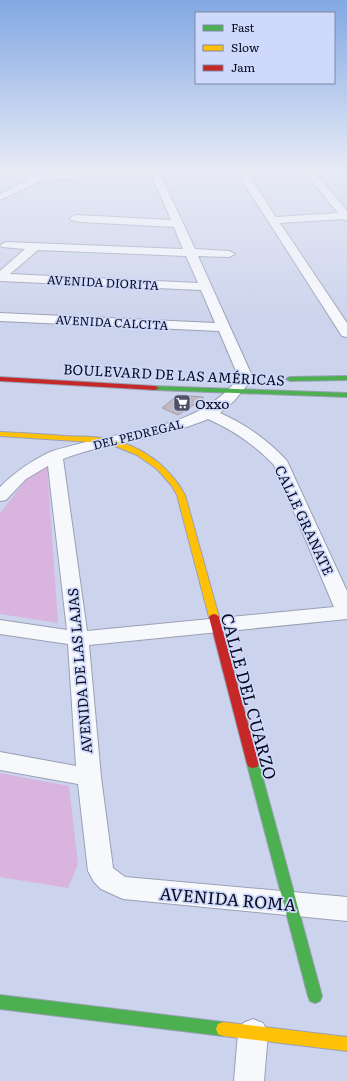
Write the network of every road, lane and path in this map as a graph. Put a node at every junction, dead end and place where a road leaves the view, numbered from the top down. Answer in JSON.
{"nodes":[{"id":1,"x":135,"y":221,"type":"edge"},
{"id":2,"x":298,"y":221,"type":"edge"},
{"id":3,"x":276,"y":223,"type":"joint"},
{"id":4,"x":179,"y":224,"type":"joint"},
{"id":5,"x":6,"y":245,"type":"dead end"},
{"id":6,"x":35,"y":246,"type":"junction"},
{"id":7,"x":190,"y":253,"type":"junction"},
{"id":8,"x":229,"y":254,"type":"dead end"},
{"id":9,"x":0,"y":277,"type":"edge"},
{"id":10,"x":205,"y":287,"type":"junction"},
{"id":11,"x":0,"y":317,"type":"edge"},
{"id":12,"x":223,"y":327,"type":"junction"},
{"id":13,"x":347,"y":333,"type":"edge"},
{"id":14,"x":347,"y":378,"type":"edge"},
{"id":15,"x":0,"y":379,"type":"edge"},
{"id":16,"x":284,"y":379,"type":"dead end"},
{"id":17,"x":314,"y":380,"type":"junction"},
{"id":18,"x":235,"y":392,"type":"junction"},
{"id":19,"x":317,"y":395,"type":"junction"},
{"id":20,"x":347,"y":396,"type":"edge"},
{"id":21,"x":208,"y":413,"type":"junction"},
{"id":22,"x":0,"y":434,"type":"edge"},
{"id":23,"x":107,"y":441,"type":"junction"},
{"id":24,"x":55,"y":456,"type":"junction"},
{"id":25,"x":0,"y":496,"type":"edge"},
{"id":26,"x":347,"y":613,"type":"edge"},
{"id":27,"x":214,"y":625,"type":"junction"},
{"id":28,"x":0,"y":627,"type":"edge"},
{"id":29,"x":78,"y":639,"type":"junction"},
{"id":30,"x":0,"y":761,"type":"edge"},
{"id":31,"x":89,"y":777,"type":"junction"},
{"id":32,"x":111,"y":883,"type":"joint"},
{"id":33,"x":291,"y":904,"type":"junction"},
{"id":34,"x":347,"y":909,"type":"edge"},
{"id":35,"x":315,"y":996,"type":"dead end"},
{"id":36,"x":0,"y":1002,"type":"edge"},
{"id":37,"x":253,"y":1033,"type":"junction"},
{"id":38,"x":347,"y":1044,"type":"edge"},
{"id":39,"x":249,"y":1081,"type":"edge"}],
"edges":[{"from":1,"to":4,"type":"street"},
{"from":2,"to":3,"type":"street"},
{"from":3,"to":13,"type":"street"},
{"from":4,"to":7,"type":"street","name":"DEL PEDREGAL"},
{"from":5,"to":6,"type":"street"},
{"from":6,"to":7,"type":"street"},
{"from":6,"to":9,"type":"street"},
{"from":7,"to":8,"type":"street"},
{"from":7,"to":10,"type":"street","name":"DEL PEDREGAL"},
{"from":9,"to":10,"type":"street","name":"AVENIDA DIORITA"},
{"from":10,"to":12,"type":"street","name":"DEL PEDREGAL"},
{"from":11,"to":12,"type":"street","name":"AVENIDA CALCITA"},
{"from":12,"to":18,"type":"street","name":"DEL PEDREGAL"},
{"from":14,"to":17,"type":"street","name":"BOULEVARD DE LAS AMÉRICAS"},
{"from":15,"to":18,"type":"street","name":"BOULEVARD DE LAS AMÉRICAS"},
{"from":16,"to":17,"type":"street","name":"BOULEVARD DE LAS AMÉRICAS"},
{"from":17,"to":19,"type":"street"},
{"from":18,"to":19,"type":"street","name":"BOULEVARD DE LAS AMÉRICAS"},
{"from":18,"to":21,"type":"street","name":"DEL PEDREGAL"},
{"from":19,"to":20,"type":"street","name":"BOULEVARD DE LAS AMÉRICAS"},
{"from":21,"to":23,"type":"street","name":"DEL PEDREGAL"},
{"from":21,"to":26,"type":"street","name":"CALLE GRANATE"},
{"from":22,"to":23,"type":"street","name":"CALLE DEL CUARZO"},
{"from":23,"to":24,"type":"street","name":"DEL PEDREGAL"},
{"from":23,"to":27,"type":"street","name":"CALLE DEL CUARZO"},
{"from":24,"to":25,"type":"street","name":"DEL PEDREGAL"},
{"from":24,"to":29,"type":"street","name":"AVENIDA DE LAS LAJAS"},
{"from":26,"to":27,"type":"street"},
{"from":27,"to":29,"type":"street"},
{"from":27,"to":33,"type":"street","name":"CALLE DEL CUARZO"},
{"from":28,"to":29,"type":"street"},
{"from":29,"to":31,"type":"street","name":"AVENIDA DE LAS LAJAS"},
{"from":30,"to":31,"type":"street"},
{"from":31,"to":32,"type":"street","name":"AVENIDA DE LAS LAJAS"},
{"from":32,"to":33,"type":"street","name":"AVENIDA ROMA"},
{"from":33,"to":34,"type":"street","name":"AVENIDA ROMA"},
{"from":33,"to":35,"type":"street","name":"CALLE DEL CUARZO"},
{"from":36,"to":37,"type":"street"},
{"from":37,"to":38,"type":"street"},
{"from":37,"to":39,"type":"street"}]}
